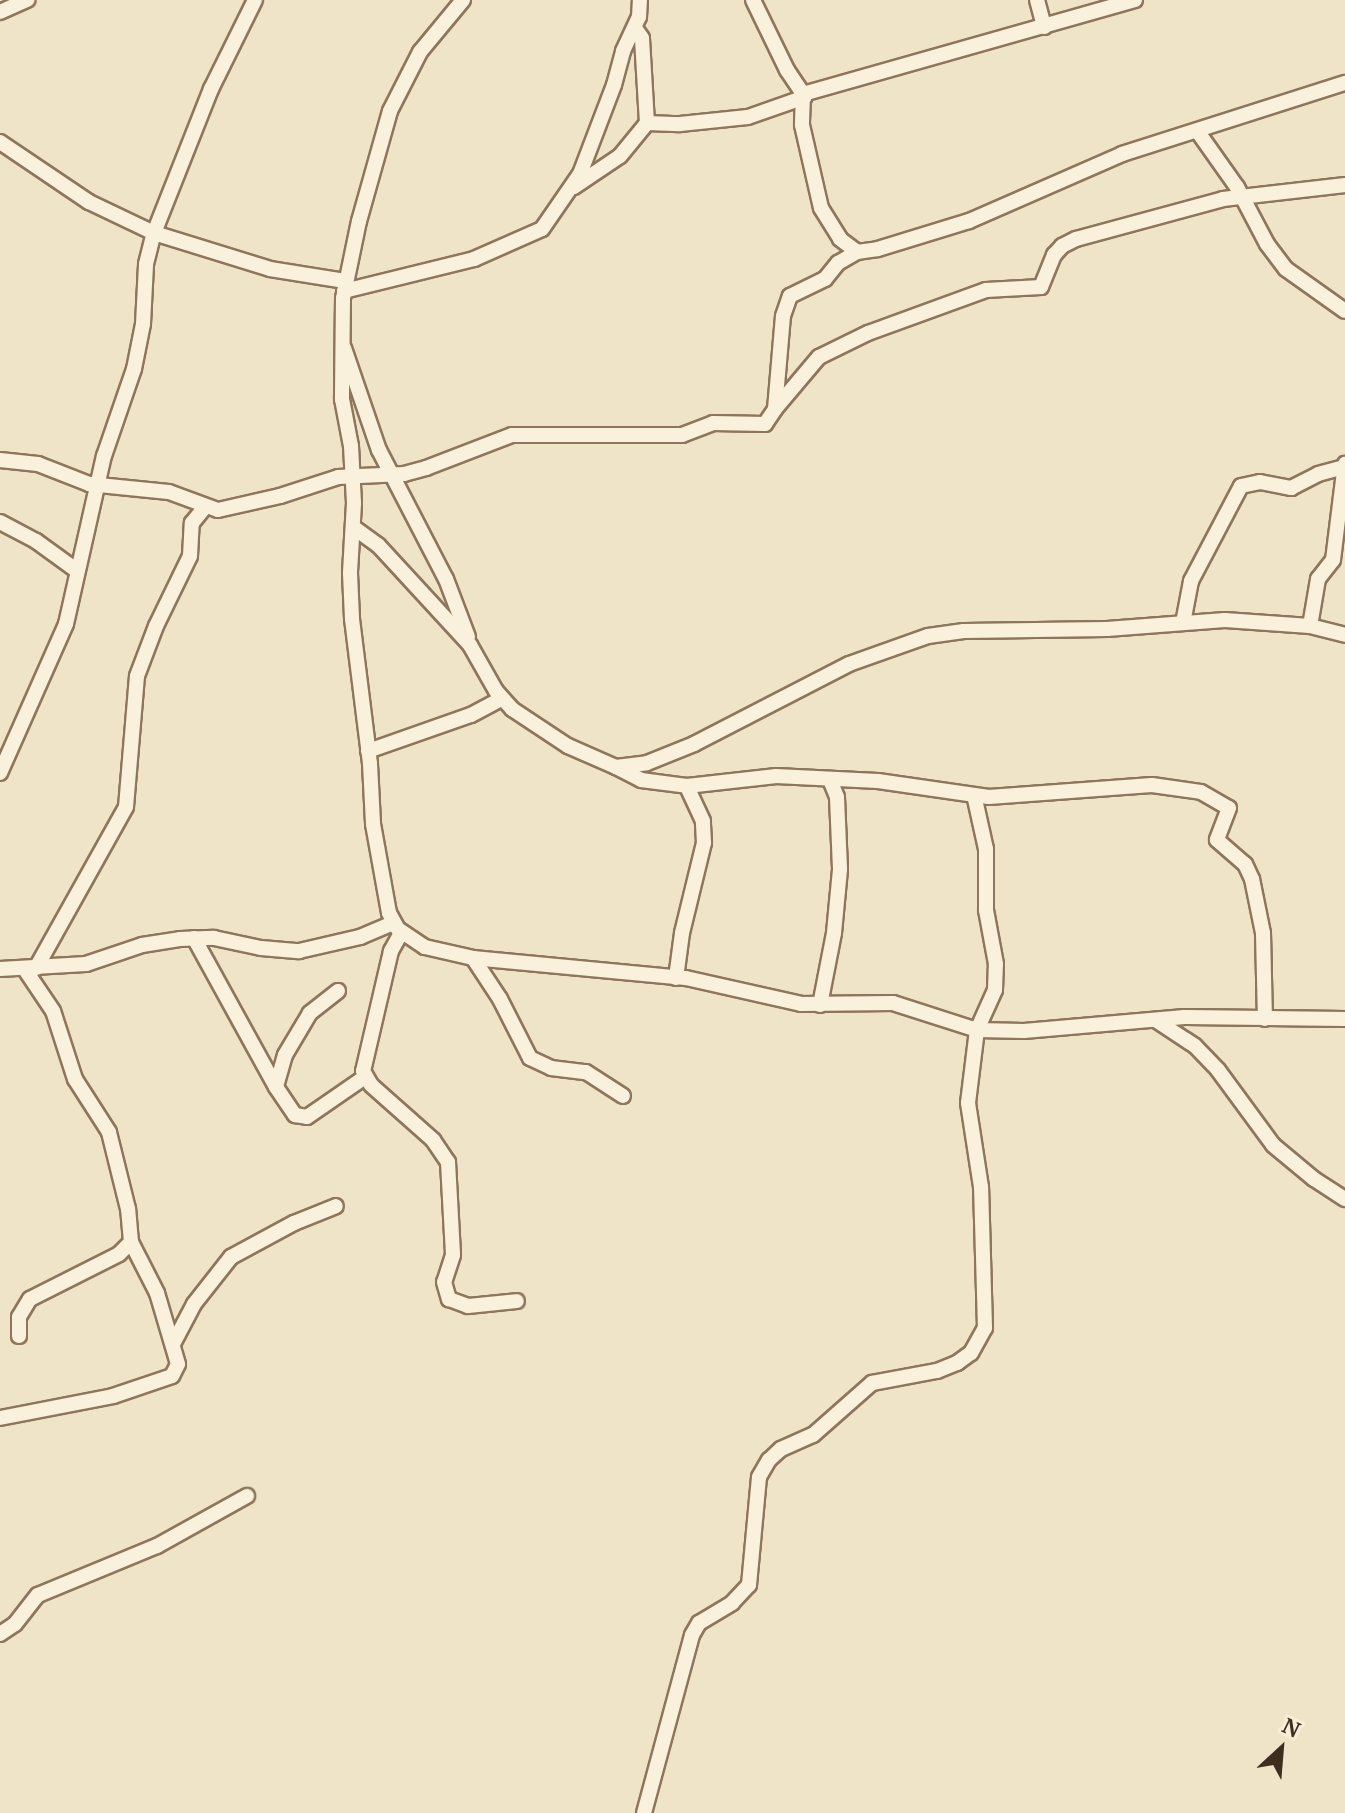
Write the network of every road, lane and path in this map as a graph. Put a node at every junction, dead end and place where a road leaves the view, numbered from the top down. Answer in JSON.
{"nodes":[{"id":1,"x":27,"y":0,"type":"edge"},
{"id":2,"x":255,"y":0,"type":"edge"},
{"id":3,"x":463,"y":0,"type":"edge"},
{"id":4,"x":640,"y":0,"type":"edge"},
{"id":5,"x":753,"y":0,"type":"edge"},
{"id":6,"x":1037,"y":0,"type":"edge"},
{"id":7,"x":1135,"y":0,"type":"edge"},
{"id":8,"x":0,"y":12,"type":"edge"},
{"id":9,"x":1044,"y":27,"type":"junction"},
{"id":10,"x":635,"y":28,"type":"junction"},
{"id":11,"x":1345,"y":83,"type":"edge"},
{"id":12,"x":804,"y":95,"type":"junction"},
{"id":13,"x":647,"y":123,"type":"junction"},
{"id":14,"x":1198,"y":132,"type":"junction"},
{"id":15,"x":0,"y":142,"type":"edge"},
{"id":16,"x":1345,"y":185,"type":"edge"},
{"id":17,"x":573,"y":187,"type":"junction"},
{"id":18,"x":1242,"y":196,"type":"junction"},
{"id":19,"x":154,"y":233,"type":"junction"},
{"id":20,"x":857,"y":252,"type":"junction"},
{"id":21,"x":345,"y":286,"type":"junction"},
{"id":22,"x":1345,"y":311,"type":"edge"},
{"id":23,"x":342,"y":343,"type":"junction"},
{"id":24,"x":775,"y":409,"type":"junction"},
{"id":25,"x":0,"y":460,"type":"edge"},
{"id":26,"x":1345,"y":466,"type":"edge"},
{"id":27,"x":352,"y":474,"type":"junction"},
{"id":28,"x":393,"y":475,"type":"junction"},
{"id":29,"x":98,"y":485,"type":"junction"},
{"id":30,"x":204,"y":508,"type":"junction"},
{"id":31,"x":0,"y":522,"type":"edge"},
{"id":32,"x":353,"y":527,"type":"junction"},
{"id":33,"x":76,"y":570,"type":"junction"},
{"id":34,"x":1183,"y":623,"type":"junction"},
{"id":35,"x":1310,"y":626,"type":"junction"},
{"id":36,"x":1345,"y":635,"type":"edge"},
{"id":37,"x":470,"y":645,"type":"junction"},
{"id":38,"x":501,"y":699,"type":"junction"},
{"id":39,"x":368,"y":751,"type":"junction"},
{"id":40,"x":616,"y":767,"type":"junction"},
{"id":41,"x":0,"y":773,"type":"edge"},
{"id":42,"x":830,"y":780,"type":"junction"},
{"id":43,"x":687,"y":786,"type":"junction"},
{"id":44,"x":974,"y":795,"type":"junction"},
{"id":45,"x":397,"y":928,"type":"junction"},
{"id":46,"x":194,"y":938,"type":"junction"},
{"id":47,"x":473,"y":958,"type":"junction"},
{"id":48,"x":30,"y":968,"type":"junction"},
{"id":49,"x":0,"y":969,"type":"edge"},
{"id":50,"x":676,"y":978,"type":"junction"},
{"id":51,"x":338,"y":991,"type":"dead end"},
{"id":52,"x":820,"y":1005,"type":"junction"},
{"id":53,"x":1153,"y":1019,"type":"junction"},
{"id":54,"x":1265,"y":1019,"type":"junction"},
{"id":55,"x":1345,"y":1019,"type":"edge"},
{"id":56,"x":977,"y":1030,"type":"junction"},
{"id":57,"x":365,"y":1077,"type":"junction"},
{"id":58,"x":276,"y":1087,"type":"junction"},
{"id":59,"x":623,"y":1096,"type":"dead end"},
{"id":60,"x":1345,"y":1199,"type":"edge"},
{"id":61,"x":336,"y":1206,"type":"dead end"},
{"id":62,"x":131,"y":1242,"type":"junction"},
{"id":63,"x":517,"y":1301,"type":"dead end"},
{"id":64,"x":19,"y":1336,"type":"dead end"},
{"id":65,"x":173,"y":1344,"type":"junction"},
{"id":66,"x":0,"y":1418,"type":"edge"},
{"id":67,"x":247,"y":1496,"type":"dead end"},
{"id":68,"x":0,"y":1634,"type":"edge"},
{"id":69,"x":644,"y":1813,"type":"edge"}],
"edges":[{"from":1,"to":8,"type":"street"},
{"from":2,"to":19,"type":"street"},
{"from":3,"to":21,"type":"street"},
{"from":4,"to":10,"type":"street"},
{"from":5,"to":12,"type":"street"},
{"from":6,"to":9,"type":"street"},
{"from":7,"to":9,"type":"street"},
{"from":9,"to":12,"type":"street"},
{"from":10,"to":13,"type":"street"},
{"from":10,"to":17,"type":"street"},
{"from":11,"to":14,"type":"street"},
{"from":12,"to":13,"type":"street"},
{"from":12,"to":20,"type":"street"},
{"from":13,"to":17,"type":"street"},
{"from":14,"to":18,"type":"street"},
{"from":14,"to":20,"type":"street"},
{"from":15,"to":19,"type":"street"},
{"from":16,"to":18,"type":"street"},
{"from":17,"to":21,"type":"street"},
{"from":18,"to":22,"type":"street"},
{"from":18,"to":24,"type":"street"},
{"from":19,"to":21,"type":"street"},
{"from":19,"to":29,"type":"street"},
{"from":20,"to":24,"type":"street"},
{"from":21,"to":23,"type":"street"},
{"from":23,"to":27,"type":"street"},
{"from":23,"to":28,"type":"street"},
{"from":24,"to":28,"type":"street"},
{"from":25,"to":29,"type":"street"},
{"from":26,"to":34,"type":"street"},
{"from":26,"to":35,"type":"street"},
{"from":27,"to":28,"type":"street"},
{"from":27,"to":30,"type":"street"},
{"from":27,"to":32,"type":"street"},
{"from":28,"to":37,"type":"street"},
{"from":29,"to":30,"type":"street"},
{"from":29,"to":33,"type":"street"},
{"from":30,"to":48,"type":"street"},
{"from":31,"to":33,"type":"street"},
{"from":32,"to":37,"type":"street"},
{"from":32,"to":39,"type":"street"},
{"from":33,"to":41,"type":"street"},
{"from":34,"to":35,"type":"street"},
{"from":34,"to":40,"type":"street"},
{"from":35,"to":36,"type":"street"},
{"from":37,"to":38,"type":"street"},
{"from":38,"to":39,"type":"street"},
{"from":38,"to":40,"type":"street"},
{"from":39,"to":45,"type":"street"},
{"from":40,"to":43,"type":"street"},
{"from":42,"to":43,"type":"street"},
{"from":42,"to":44,"type":"street"},
{"from":42,"to":52,"type":"street"},
{"from":43,"to":50,"type":"street"},
{"from":44,"to":54,"type":"street"},
{"from":44,"to":56,"type":"street"},
{"from":45,"to":46,"type":"street"},
{"from":45,"to":47,"type":"street"},
{"from":45,"to":57,"type":"street"},
{"from":46,"to":48,"type":"street"},
{"from":46,"to":58,"type":"street"},
{"from":47,"to":50,"type":"street"},
{"from":47,"to":59,"type":"street"},
{"from":48,"to":49,"type":"street"},
{"from":48,"to":62,"type":"street"},
{"from":50,"to":52,"type":"street"},
{"from":51,"to":58,"type":"street"},
{"from":52,"to":56,"type":"street"},
{"from":53,"to":54,"type":"street"},
{"from":53,"to":56,"type":"street"},
{"from":53,"to":60,"type":"street"},
{"from":54,"to":55,"type":"street"},
{"from":56,"to":69,"type":"street"},
{"from":57,"to":58,"type":"street"},
{"from":57,"to":63,"type":"street"},
{"from":61,"to":65,"type":"street"},
{"from":62,"to":64,"type":"street"},
{"from":62,"to":65,"type":"street"},
{"from":65,"to":66,"type":"street"},
{"from":67,"to":68,"type":"street"}]}
